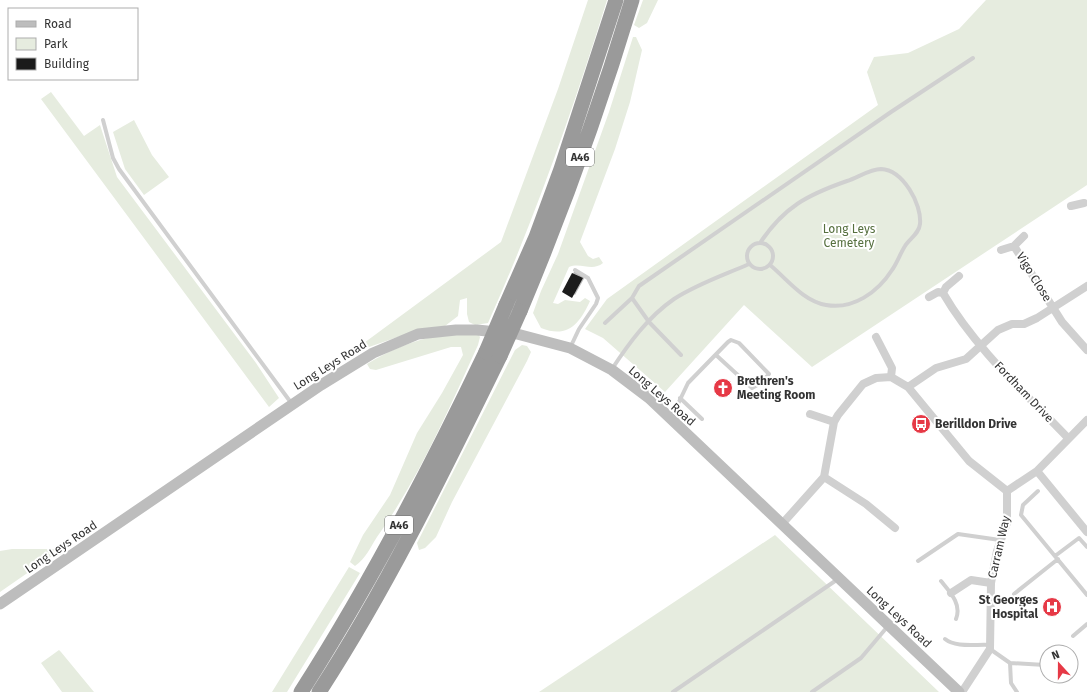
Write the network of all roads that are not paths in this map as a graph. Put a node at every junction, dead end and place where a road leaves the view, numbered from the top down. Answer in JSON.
{"nodes":[{"id":1,"x":616,"y":0,"type":"edge"},
{"id":2,"x":632,"y":0,"type":"edge"},
{"id":3,"x":973,"y":58,"type":"dead end"},
{"id":4,"x":103,"y":120,"type":"dead end"},
{"id":5,"x":1086,"y":203,"type":"edge"},
{"id":6,"x":1071,"y":206,"type":"dead end"},
{"id":7,"x":1024,"y":236,"type":"dead end"},
{"id":8,"x":760,"y":243,"type":"junction"},
{"id":9,"x":1014,"y":246,"type":"junction"},
{"id":10,"x":1001,"y":250,"type":"dead end"},
{"id":11,"x":749,"y":264,"type":"junction"},
{"id":12,"x":770,"y":265,"type":"junction"},
{"id":13,"x":575,"y":270,"type":"dead end"},
{"id":14,"x":959,"y":276,"type":"dead end"},
{"id":15,"x":1087,"y":286,"type":"edge"},
{"id":16,"x":943,"y":293,"type":"junction"},
{"id":17,"x":929,"y":297,"type":"dead end"},
{"id":18,"x":632,"y":298,"type":"junction"},
{"id":19,"x":513,"y":308,"type":"junction"},
{"id":20,"x":1053,"y":308,"type":"junction"},
{"id":21,"x":649,"y":322,"type":"junction"},
{"id":22,"x":605,"y":323,"type":"dead end"},
{"id":23,"x":876,"y":337,"type":"dead end"},
{"id":24,"x":981,"y":346,"type":"junction"},
{"id":25,"x":570,"y":348,"type":"junction"},
{"id":26,"x":1087,"y":350,"type":"edge"},
{"id":27,"x":493,"y":354,"type":"junction"},
{"id":28,"x":680,"y":355,"type":"dead end"},
{"id":29,"x":716,"y":355,"type":"junction"},
{"id":30,"x":612,"y":370,"type":"junction"},
{"id":31,"x":891,"y":377,"type":"junction"},
{"id":32,"x":908,"y":388,"type":"junction"},
{"id":33,"x":680,"y":398,"type":"junction"},
{"id":34,"x":292,"y":404,"type":"junction"},
{"id":35,"x":810,"y":414,"type":"dead end"},
{"id":36,"x":668,"y":416,"type":"junction"},
{"id":37,"x":702,"y":419,"type":"dead end"},
{"id":38,"x":1087,"y":420,"type":"edge"},
{"id":39,"x":834,"y":422,"type":"junction"},
{"id":40,"x":1068,"y":438,"type":"junction"},
{"id":41,"x":1037,"y":471,"type":"junction"},
{"id":42,"x":824,"y":477,"type":"junction"},
{"id":43,"x":1007,"y":491,"type":"junction"},
{"id":44,"x":1038,"y":492,"type":"dead end"},
{"id":45,"x":782,"y":524,"type":"junction"},
{"id":46,"x":895,"y":528,"type":"dead end"},
{"id":47,"x":1087,"y":532,"type":"edge"},
{"id":48,"x":1001,"y":540,"type":"junction"},
{"id":49,"x":1087,"y":547,"type":"edge"},
{"id":50,"x":1057,"y":558,"type":"junction"},
{"id":51,"x":918,"y":561,"type":"dead end"},
{"id":52,"x":839,"y":578,"type":"junction"},
{"id":53,"x":941,"y":581,"type":"dead end"},
{"id":54,"x":990,"y":583,"type":"junction"},
{"id":55,"x":950,"y":593,"type":"junction"},
{"id":56,"x":1014,"y":594,"type":"dead end"},
{"id":57,"x":1087,"y":595,"type":"edge"},
{"id":58,"x":0,"y":604,"type":"edge"},
{"id":59,"x":956,"y":619,"type":"dead end"},
{"id":60,"x":1087,"y":624,"type":"edge"},
{"id":61,"x":889,"y":626,"type":"junction"},
{"id":62,"x":1073,"y":636,"type":"dead end"},
{"id":63,"x":945,"y":639,"type":"dead end"},
{"id":64,"x":990,"y":647,"type":"junction"},
{"id":65,"x":1010,"y":663,"type":"junction"},
{"id":66,"x":1039,"y":665,"type":"edge"},
{"id":67,"x":301,"y":692,"type":"edge"},
{"id":68,"x":319,"y":692,"type":"edge"},
{"id":69,"x":673,"y":692,"type":"edge"},
{"id":70,"x":812,"y":692,"type":"edge"},
{"id":71,"x":959,"y":692,"type":"edge"},
{"id":72,"x":962,"y":692,"type":"edge"},
{"id":73,"x":1017,"y":692,"type":"edge"}],
"edges":[{"from":1,"to":19,"type":"highway","number":"A46"},
{"from":2,"to":19,"type":"highway","number":"A46"},
{"from":3,"to":18,"type":"lane"},
{"from":4,"to":34,"type":"lane"},
{"from":5,"to":6,"type":"street"},
{"from":7,"to":9,"type":"street","name":"Vigo Close"},
{"from":8,"to":11,"type":"lane"},
{"from":8,"to":12,"type":"lane"},
{"from":8,"to":12,"type":"lane"},
{"from":9,"to":10,"type":"street","name":"Vigo Close"},
{"from":9,"to":20,"type":"street","name":"Vigo Close"},
{"from":11,"to":12,"type":"lane"},
{"from":11,"to":21,"type":"lane"},
{"from":13,"to":25,"type":"lane"},
{"from":14,"to":16,"type":"street"},
{"from":15,"to":20,"type":"street"},
{"from":16,"to":17,"type":"street"},
{"from":16,"to":24,"type":"street","name":"Fordham Drive"},
{"from":18,"to":21,"type":"lane"},
{"from":18,"to":22,"type":"lane"},
{"from":19,"to":27,"type":"highway","number":"A46","bridge":true},
{"from":20,"to":24,"type":"street"},
{"from":20,"to":26,"type":"street","name":"Vigo Close"},
{"from":21,"to":28,"type":"lane"},
{"from":21,"to":30,"type":"lane"},
{"from":23,"to":31,"type":"street"},
{"from":24,"to":32,"type":"street"},
{"from":24,"to":40,"type":"street","name":"Fordham Drive"},
{"from":25,"to":30,"type":"street","name":"Long Leys Road"},
{"from":25,"to":34,"type":"street","name":"Long Leys Road"},
{"from":27,"to":67,"type":"highway","number":"A46"},
{"from":27,"to":68,"type":"highway","number":"A46"},
{"from":29,"to":29,"type":"lane"},
{"from":29,"to":33,"type":"lane"},
{"from":30,"to":36,"type":"street","name":"Long Leys Road"},
{"from":31,"to":32,"type":"street"},
{"from":31,"to":39,"type":"street"},
{"from":32,"to":43,"type":"street"},
{"from":33,"to":36,"type":"lane"},
{"from":33,"to":37,"type":"lane"},
{"from":34,"to":58,"type":"street","name":"Long Leys Road"},
{"from":35,"to":39,"type":"street"},
{"from":36,"to":45,"type":"street","name":"Long Leys Road"},
{"from":38,"to":40,"type":"street"},
{"from":39,"to":42,"type":"street"},
{"from":40,"to":41,"type":"street"},
{"from":41,"to":43,"type":"street"},
{"from":41,"to":47,"type":"street"},
{"from":42,"to":45,"type":"street"},
{"from":42,"to":46,"type":"street"},
{"from":43,"to":48,"type":"street","name":"Carram Way"},
{"from":44,"to":50,"type":"lane"},
{"from":45,"to":52,"type":"street","name":"Long Leys Road"},
{"from":48,"to":51,"type":"lane"},
{"from":48,"to":54,"type":"street","name":"Carram Way"},
{"from":49,"to":50,"type":"lane"},
{"from":50,"to":56,"type":"lane"},
{"from":50,"to":57,"type":"lane"},
{"from":52,"to":61,"type":"street","name":"Long Leys Road"},
{"from":52,"to":69,"type":"lane"},
{"from":53,"to":55,"type":"lane"},
{"from":54,"to":55,"type":"street"},
{"from":54,"to":64,"type":"street","name":"Carram Way"},
{"from":55,"to":59,"type":"lane"},
{"from":60,"to":62,"type":"lane"},
{"from":61,"to":70,"type":"lane"},
{"from":61,"to":71,"type":"street","name":"Long Leys Road"},
{"from":63,"to":64,"type":"lane"},
{"from":64,"to":65,"type":"lane"},
{"from":64,"to":72,"type":"street"},
{"from":65,"to":66,"type":"lane"},
{"from":65,"to":73,"type":"lane"}]}
